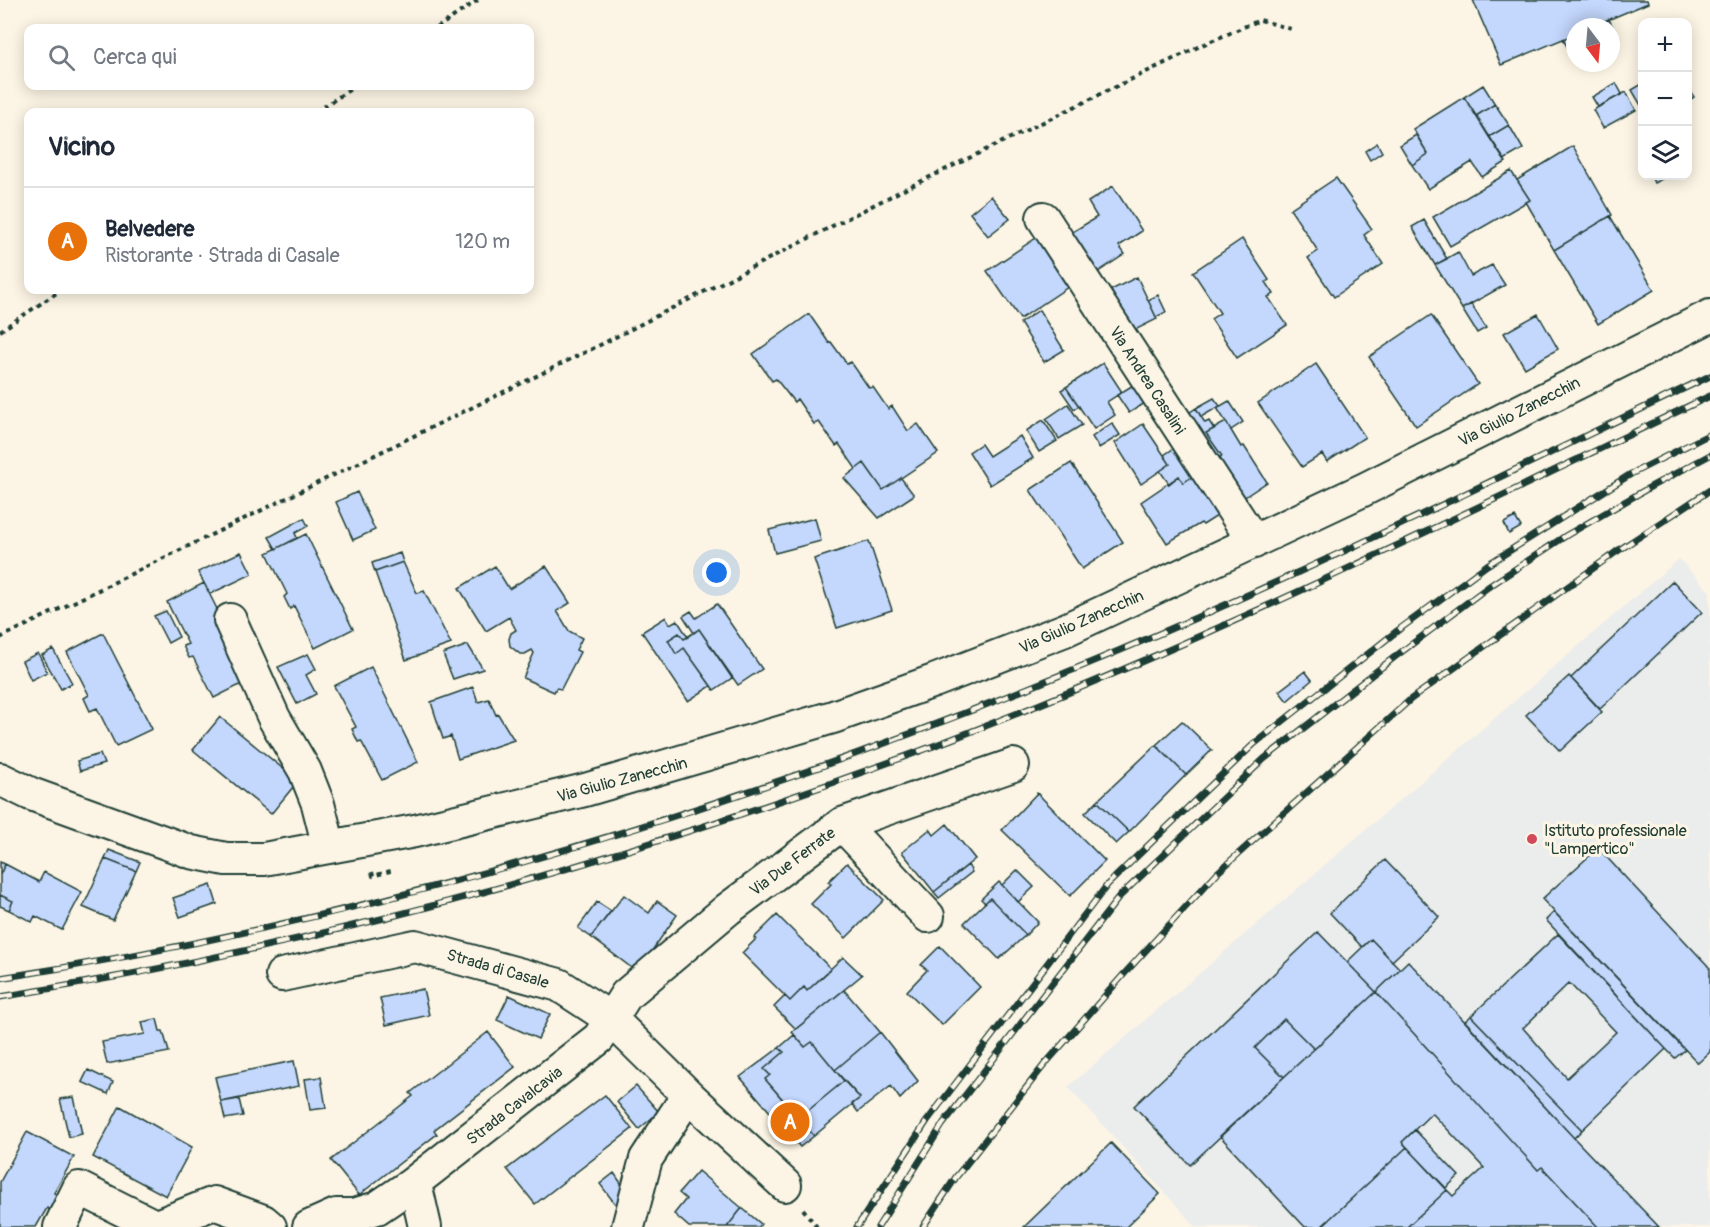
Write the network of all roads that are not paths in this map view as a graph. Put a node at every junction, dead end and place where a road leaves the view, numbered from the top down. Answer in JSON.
{"nodes":[{"id":1,"x":1043,"y":218,"type":"dead end"},
{"id":2,"x":1710,"y":316,"type":"edge"},
{"id":3,"x":1254,"y":542,"type":"junction"},
{"id":4,"x":230,"y":620,"type":"dead end"},
{"id":5,"x":1013,"y":765,"type":"dead end"},
{"id":6,"x":0,"y":779,"type":"edge"},
{"id":7,"x":842,"y":824,"type":"junction"},
{"id":8,"x":329,"y":847,"type":"junction"},
{"id":9,"x":928,"y":916,"type":"dead end"},
{"id":10,"x":282,"y":975,"type":"dead end"},
{"id":11,"x":611,"y":1019,"type":"junction"},
{"id":12,"x":690,"y":1097,"type":"junction"},
{"id":13,"x":411,"y":1185,"type":"junction"},
{"id":14,"x":791,"y":1193,"type":"road end"},
{"id":15,"x":154,"y":1226,"type":"edge"},
{"id":16,"x":60,"y":1227,"type":"edge"},
{"id":17,"x":270,"y":1227,"type":"edge"},
{"id":18,"x":309,"y":1227,"type":"edge"},
{"id":19,"x":425,"y":1227,"type":"edge"},
{"id":20,"x":628,"y":1227,"type":"edge"}],
"edges":[{"from":1,"to":3,"type":"street","name":"Via Andrea Casalini"},
{"from":2,"to":3,"type":"street","name":"Via Giulio Zanecchin"},
{"from":3,"to":8,"type":"street","name":"Via Giulio Zanecchin"},
{"from":4,"to":8,"type":"street"},
{"from":5,"to":7,"type":"street","name":"Via Due Ferrate"},
{"from":6,"to":8,"type":"street"},
{"from":7,"to":9,"type":"street"},
{"from":7,"to":11,"type":"street","name":"Via Due Ferrate"},
{"from":10,"to":11,"type":"street","name":"Strada di Casale"},
{"from":11,"to":12,"type":"street","name":"Strada di Casale"},
{"from":11,"to":13,"type":"street","name":"Strada Cavalcavia"},
{"from":12,"to":14,"type":"street","name":"Strada di Casale"},
{"from":12,"to":20,"type":"street"},
{"from":13,"to":18,"type":"street","name":"Strada Cavalcavia"},
{"from":13,"to":19,"type":"street"},
{"from":15,"to":16,"type":"street"},
{"from":15,"to":17,"type":"street"}]}
